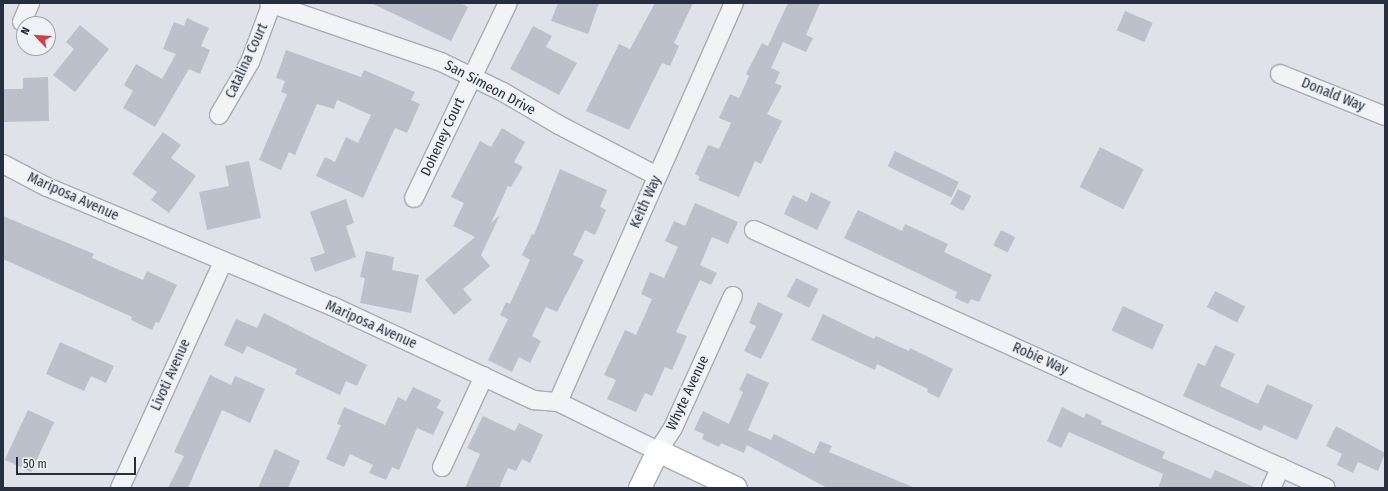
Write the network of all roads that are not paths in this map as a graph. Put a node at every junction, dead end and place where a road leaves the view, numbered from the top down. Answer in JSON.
{"nodes":[{"id":1,"x":30,"y":3,"type":"edge"},
{"id":2,"x":271,"y":3,"type":"edge"},
{"id":3,"x":508,"y":3,"type":"edge"},
{"id":4,"x":734,"y":3,"type":"edge"},
{"id":5,"x":25,"y":16,"type":"edge"},
{"id":6,"x":1280,"y":74,"type":"dead end"},
{"id":7,"x":472,"y":76,"type":"junction"},
{"id":8,"x":219,"y":116,"type":"dead end"},
{"id":9,"x":1385,"y":116,"type":"edge"},
{"id":10,"x":3,"y":164,"type":"edge"},
{"id":11,"x":657,"y":176,"type":"junction"},
{"id":12,"x":414,"y":198,"type":"dead end"},
{"id":13,"x":754,"y":230,"type":"dead end"},
{"id":14,"x":223,"y":262,"type":"junction"},
{"id":15,"x":733,"y":296,"type":"dead end"},
{"id":16,"x":484,"y":376,"type":"junction"},
{"id":17,"x":558,"y":402,"type":"junction"},
{"id":18,"x":658,"y":451,"type":"junction"},
{"id":19,"x":1281,"y":467,"type":"junction"},
{"id":20,"x":442,"y":468,"type":"dead end"},
{"id":21,"x":120,"y":488,"type":"edge"},
{"id":22,"x":640,"y":488,"type":"edge"},
{"id":23,"x":736,"y":488,"type":"edge"},
{"id":24,"x":1271,"y":488,"type":"edge"},
{"id":25,"x":1326,"y":488,"type":"edge"}],
"edges":[{"from":1,"to":5,"type":"street"},
{"from":2,"to":7,"type":"street","name":"San Simeon Drive"},
{"from":2,"to":8,"type":"street","name":"Catalina Court"},
{"from":3,"to":7,"type":"street","name":"Doheney Court"},
{"from":4,"to":11,"type":"street","name":"Keith Way"},
{"from":6,"to":9,"type":"street","name":"Donald Way"},
{"from":7,"to":11,"type":"street","name":"San Simeon Drive"},
{"from":7,"to":12,"type":"street","name":"Doheney Court"},
{"from":10,"to":14,"type":"street","name":"Mariposa Avenue"},
{"from":11,"to":17,"type":"street","name":"Keith Way"},
{"from":13,"to":19,"type":"street","name":"Robie Way"},
{"from":14,"to":16,"type":"street","name":"Mariposa Avenue"},
{"from":14,"to":21,"type":"street","name":"Livoti Avenue"},
{"from":15,"to":18,"type":"street","name":"Whyte Avenue"},
{"from":16,"to":17,"type":"street","name":"Mariposa Avenue"},
{"from":16,"to":20,"type":"street"},
{"from":17,"to":18,"type":"street","name":"Mariposa Avenue"},
{"from":18,"to":22,"type":"street","name":"Whyte Avenue"},
{"from":18,"to":23,"type":"street","name":"Mariposa Avenue"},
{"from":19,"to":24,"type":"street"},
{"from":19,"to":25,"type":"street","name":"Robie Way"}]}
